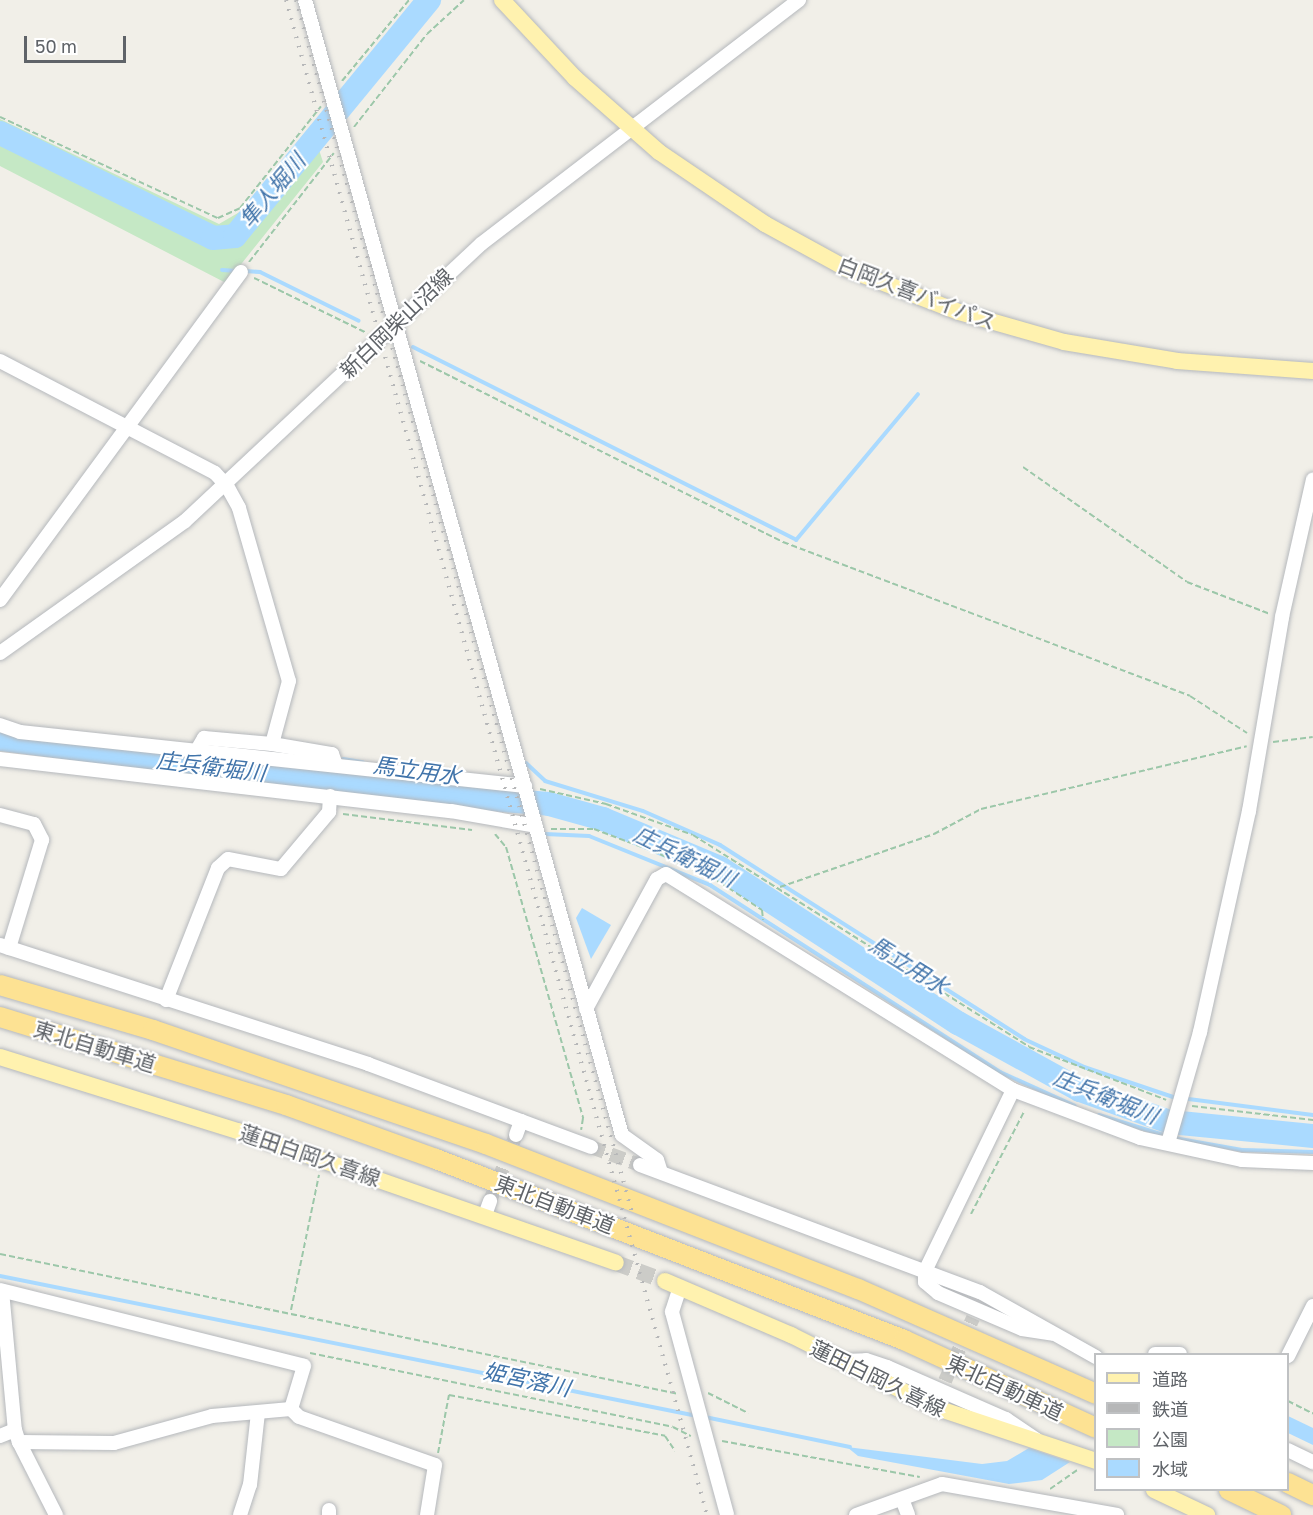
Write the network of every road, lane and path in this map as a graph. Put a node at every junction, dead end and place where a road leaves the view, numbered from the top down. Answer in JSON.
{"nodes":[{"id":1,"x":305,"y":0,"type":"edge"},
{"id":2,"x":409,"y":0,"type":"edge"},
{"id":3,"x":502,"y":0,"type":"edge"},
{"id":4,"x":799,"y":0,"type":"edge"},
{"id":5,"x":333,"y":92,"type":"junction"},
{"id":6,"x":0,"y":117,"type":"edge"},
{"id":7,"x":631,"y":130,"type":"junction"},
{"id":8,"x":241,"y":272,"type":"joint"},
{"id":9,"x":393,"y":324,"type":"junction"},
{"id":10,"x":376,"y":341,"type":"junction"},
{"id":11,"x":402,"y":359,"type":"junction"},
{"id":12,"x":0,"y":361,"type":"edge"},
{"id":13,"x":1313,"y":371,"type":"edge"},
{"id":14,"x":124,"y":427,"type":"junction"},
{"id":15,"x":1023,"y":467,"type":"dead end"},
{"id":16,"x":1313,"y":479,"type":"edge"},
{"id":17,"x":228,"y":486,"type":"junction"},
{"id":18,"x":0,"y":600,"type":"edge"},
{"id":19,"x":1282,"y":617,"type":"junction"},
{"id":20,"x":1,"y":650,"type":"edge"},
{"id":21,"x":0,"y":725,"type":"edge"},
{"id":22,"x":1313,"y":737,"type":"edge"},
{"id":23,"x":1262,"y":743,"type":"junction"},
{"id":24,"x":272,"y":744,"type":"junction"},
{"id":25,"x":197,"y":750,"type":"junction"},
{"id":26,"x":0,"y":759,"type":"edge"},
{"id":27,"x":336,"y":765,"type":"junction"},
{"id":28,"x":526,"y":789,"type":"junction"},
{"id":29,"x":330,"y":796,"type":"junction"},
{"id":30,"x":328,"y":812,"type":"junction"},
{"id":31,"x":0,"y":815,"type":"edge"},
{"id":32,"x":535,"y":823,"type":"junction"},
{"id":33,"x":478,"y":831,"type":"dead end"},
{"id":34,"x":489,"y":832,"type":"dead end"},
{"id":35,"x":780,"y":886,"type":"junction"},
{"id":36,"x":5,"y":946,"type":"edge"},
{"id":37,"x":0,"y":985,"type":"edge"},
{"id":38,"x":165,"y":1000,"type":"junction"},
{"id":39,"x":586,"y":1009,"type":"junction"},
{"id":40,"x":0,"y":1017,"type":"edge"},
{"id":41,"x":0,"y":1057,"type":"edge"},
{"id":42,"x":1013,"y":1090,"type":"junction"},
{"id":43,"x":1032,"y":1097,"type":"junction"},
{"id":44,"x":1176,"y":1107,"type":"junction"},
{"id":45,"x":1313,"y":1120,"type":"edge"},
{"id":46,"x":521,"y":1121,"type":"junction"},
{"id":47,"x":516,"y":1135,"type":"tunnel mouth"},
{"id":48,"x":1170,"y":1137,"type":"junction"},
{"id":49,"x":575,"y":1140,"type":"junction"},
{"id":50,"x":591,"y":1147,"type":"tunnel mouth"},
{"id":51,"x":322,"y":1160,"type":"junction"},
{"id":52,"x":1313,"y":1163,"type":"edge"},
{"id":53,"x":640,"y":1165,"type":"tunnel mouth"},
{"id":54,"x":661,"y":1172,"type":"junction"},
{"id":55,"x":971,"y":1214,"type":"dead end"},
{"id":56,"x":0,"y":1254,"type":"edge"},
{"id":57,"x":616,"y":1263,"type":"tunnel mouth"},
{"id":58,"x":925,"y":1271,"type":"junction"},
{"id":59,"x":672,"y":1284,"type":"joint"},
{"id":60,"x":1,"y":1291,"type":"edge"},
{"id":61,"x":1313,"y":1306,"type":"edge"},
{"id":62,"x":291,"y":1310,"type":"junction"},
{"id":63,"x":1058,"y":1335,"type":"junction"},
{"id":64,"x":4,"y":1346,"type":"edge"},
{"id":65,"x":307,"y":1352,"type":"dead end"},
{"id":66,"x":1289,"y":1353,"type":"edge"},
{"id":67,"x":1094,"y":1357,"type":"edge"},
{"id":68,"x":842,"y":1361,"type":"junction"},
{"id":69,"x":1094,"y":1394,"type":"edge"},
{"id":70,"x":696,"y":1398,"type":"junction"},
{"id":71,"x":1289,"y":1402,"type":"edge"},
{"id":72,"x":291,"y":1409,"type":"junction"},
{"id":73,"x":258,"y":1412,"type":"junction"},
{"id":74,"x":748,"y":1413,"type":"dead end"},
{"id":75,"x":1313,"y":1414,"type":"edge"},
{"id":76,"x":1094,"y":1428,"type":"edge"},
{"id":77,"x":0,"y":1436,"type":"edge"},
{"id":78,"x":17,"y":1436,"type":"junction"},
{"id":79,"x":706,"y":1436,"type":"junction"},
{"id":80,"x":1039,"y":1442,"type":"junction"},
{"id":81,"x":675,"y":1451,"type":"dead end"},
{"id":82,"x":1289,"y":1451,"type":"edge"},
{"id":83,"x":1091,"y":1460,"type":"edge"},
{"id":84,"x":1313,"y":1462,"type":"edge"},
{"id":85,"x":435,"y":1465,"type":"junction"},
{"id":86,"x":1289,"y":1484,"type":"edge"},
{"id":87,"x":935,"y":1486,"type":"junction"},
{"id":88,"x":1156,"y":1491,"type":"edge"},
{"id":89,"x":1231,"y":1491,"type":"edge"},
{"id":90,"x":1313,"y":1495,"type":"edge"},
{"id":91,"x":1034,"y":1498,"type":"junction"},
{"id":92,"x":902,"y":1499,"type":"junction"},
{"id":93,"x":1197,"y":1513,"type":"edge"},
{"id":94,"x":56,"y":1515,"type":"edge"},
{"id":95,"x":240,"y":1515,"type":"edge"},
{"id":96,"x":427,"y":1515,"type":"edge"},
{"id":97,"x":727,"y":1515,"type":"edge"},
{"id":98,"x":856,"y":1515,"type":"edge"},
{"id":99,"x":908,"y":1515,"type":"edge"},
{"id":100,"x":1117,"y":1515,"type":"edge"},
{"id":101,"x":1281,"y":1515,"type":"edge"}],
"edges":[{"from":1,"to":5,"type":"street"},
{"from":2,"to":5,"type":"path"},
{"from":3,"to":7,"type":"main road","name":"白岡久喜バイパス"},
{"from":4,"to":7,"type":"street","name":"新白岡柴山沼線"},
{"from":5,"to":6,"type":"path"},
{"from":5,"to":9,"type":"street"},
{"from":7,"to":9,"type":"street","name":"新白岡柴山沼線"},
{"from":7,"to":13,"type":"main road","name":"白岡久喜バイパス"},
{"from":8,"to":10,"type":"path"},
{"from":8,"to":14,"type":"street"},
{"from":9,"to":10,"type":"street","name":"新白岡柴山沼線"},
{"from":9,"to":11,"type":"street"},
{"from":10,"to":17,"type":"street","name":"新白岡柴山沼線"},
{"from":11,"to":23,"type":"path"},
{"from":11,"to":28,"type":"street"},
{"from":12,"to":14,"type":"street"},
{"from":14,"to":17,"type":"street"},
{"from":14,"to":18,"type":"street"},
{"from":15,"to":19,"type":"path"},
{"from":16,"to":19,"type":"street"},
{"from":17,"to":20,"type":"street","name":"新白岡柴山沼線"},
{"from":17,"to":24,"type":"street"},
{"from":19,"to":23,"type":"street"},
{"from":21,"to":25,"type":"street"},
{"from":22,"to":23,"type":"path"},
{"from":23,"to":35,"type":"path"},
{"from":23,"to":44,"type":"street"},
{"from":24,"to":25,"type":"street"},
{"from":24,"to":27,"type":"street"},
{"from":25,"to":27,"type":"street"},
{"from":26,"to":29,"type":"street"},
{"from":27,"to":28,"type":"street"},
{"from":28,"to":32,"type":"street"},
{"from":28,"to":35,"type":"path"},
{"from":29,"to":30,"type":"street"},
{"from":29,"to":32,"type":"street"},
{"from":30,"to":33,"type":"path"},
{"from":30,"to":38,"type":"street"},
{"from":31,"to":36,"type":"street"},
{"from":32,"to":39,"type":"street"},
{"from":34,"to":49,"type":"path"},
{"from":35,"to":44,"type":"path"},
{"from":36,"to":38,"type":"street"},
{"from":37,"to":69,"type":"highway","name":"東北自動車道"},
{"from":38,"to":46,"type":"street"},
{"from":39,"to":42,"type":"street"},
{"from":39,"to":54,"type":"street"},
{"from":40,"to":76,"type":"highway","name":"東北自動車道"},
{"from":41,"to":51,"type":"main road","name":"蓮田白岡久喜線"},
{"from":42,"to":43,"type":"street"},
{"from":42,"to":58,"type":"street"},
{"from":43,"to":48,"type":"street"},
{"from":43,"to":55,"type":"path"},
{"from":44,"to":45,"type":"path"},
{"from":44,"to":48,"type":"street"},
{"from":46,"to":47,"type":"street"},
{"from":46,"to":49,"type":"street"},
{"from":48,"to":52,"type":"street"},
{"from":49,"to":50,"type":"street"},
{"from":51,"to":57,"type":"main road","name":"蓮田白岡久喜線"},
{"from":51,"to":62,"type":"path"},
{"from":53,"to":54,"type":"street"},
{"from":54,"to":58,"type":"street"},
{"from":56,"to":62,"type":"path"},
{"from":58,"to":63,"type":"street"},
{"from":58,"to":63,"type":"street"},
{"from":59,"to":68,"type":"main road","name":"蓮田白岡久喜線"},
{"from":59,"to":70,"type":"street"},
{"from":60,"to":64,"type":"street"},
{"from":60,"to":72,"type":"street"},
{"from":61,"to":66,"type":"street"},
{"from":62,"to":70,"type":"path"},
{"from":63,"to":67,"type":"street"},
{"from":64,"to":78,"type":"street"},
{"from":65,"to":79,"type":"path"},
{"from":68,"to":80,"type":"main road","name":"蓮田白岡久喜線"},
{"from":68,"to":80,"type":"street"},
{"from":70,"to":74,"type":"path"},
{"from":70,"to":79,"type":"street"},
{"from":71,"to":75,"type":"path"},
{"from":72,"to":73,"type":"street"},
{"from":72,"to":85,"type":"street"},
{"from":73,"to":78,"type":"street"},
{"from":73,"to":95,"type":"street"},
{"from":77,"to":78,"type":"street"},
{"from":78,"to":94,"type":"street"},
{"from":79,"to":87,"type":"path"},
{"from":79,"to":97,"type":"street"},
{"from":80,"to":83,"type":"main road","name":"蓮田白岡久喜線"},
{"from":81,"to":85,"type":"path"},
{"from":82,"to":84,"type":"street"},
{"from":83,"to":91,"type":"path"},
{"from":85,"to":96,"type":"street"},
{"from":86,"to":90,"type":"highway"},
{"from":87,"to":91,"type":"street"},
{"from":87,"to":92,"type":"street"},
{"from":88,"to":93,"type":"main road"},
{"from":89,"to":101,"type":"highway"},
{"from":91,"to":100,"type":"street"},
{"from":92,"to":98,"type":"street"},
{"from":92,"to":99,"type":"street"}]}
